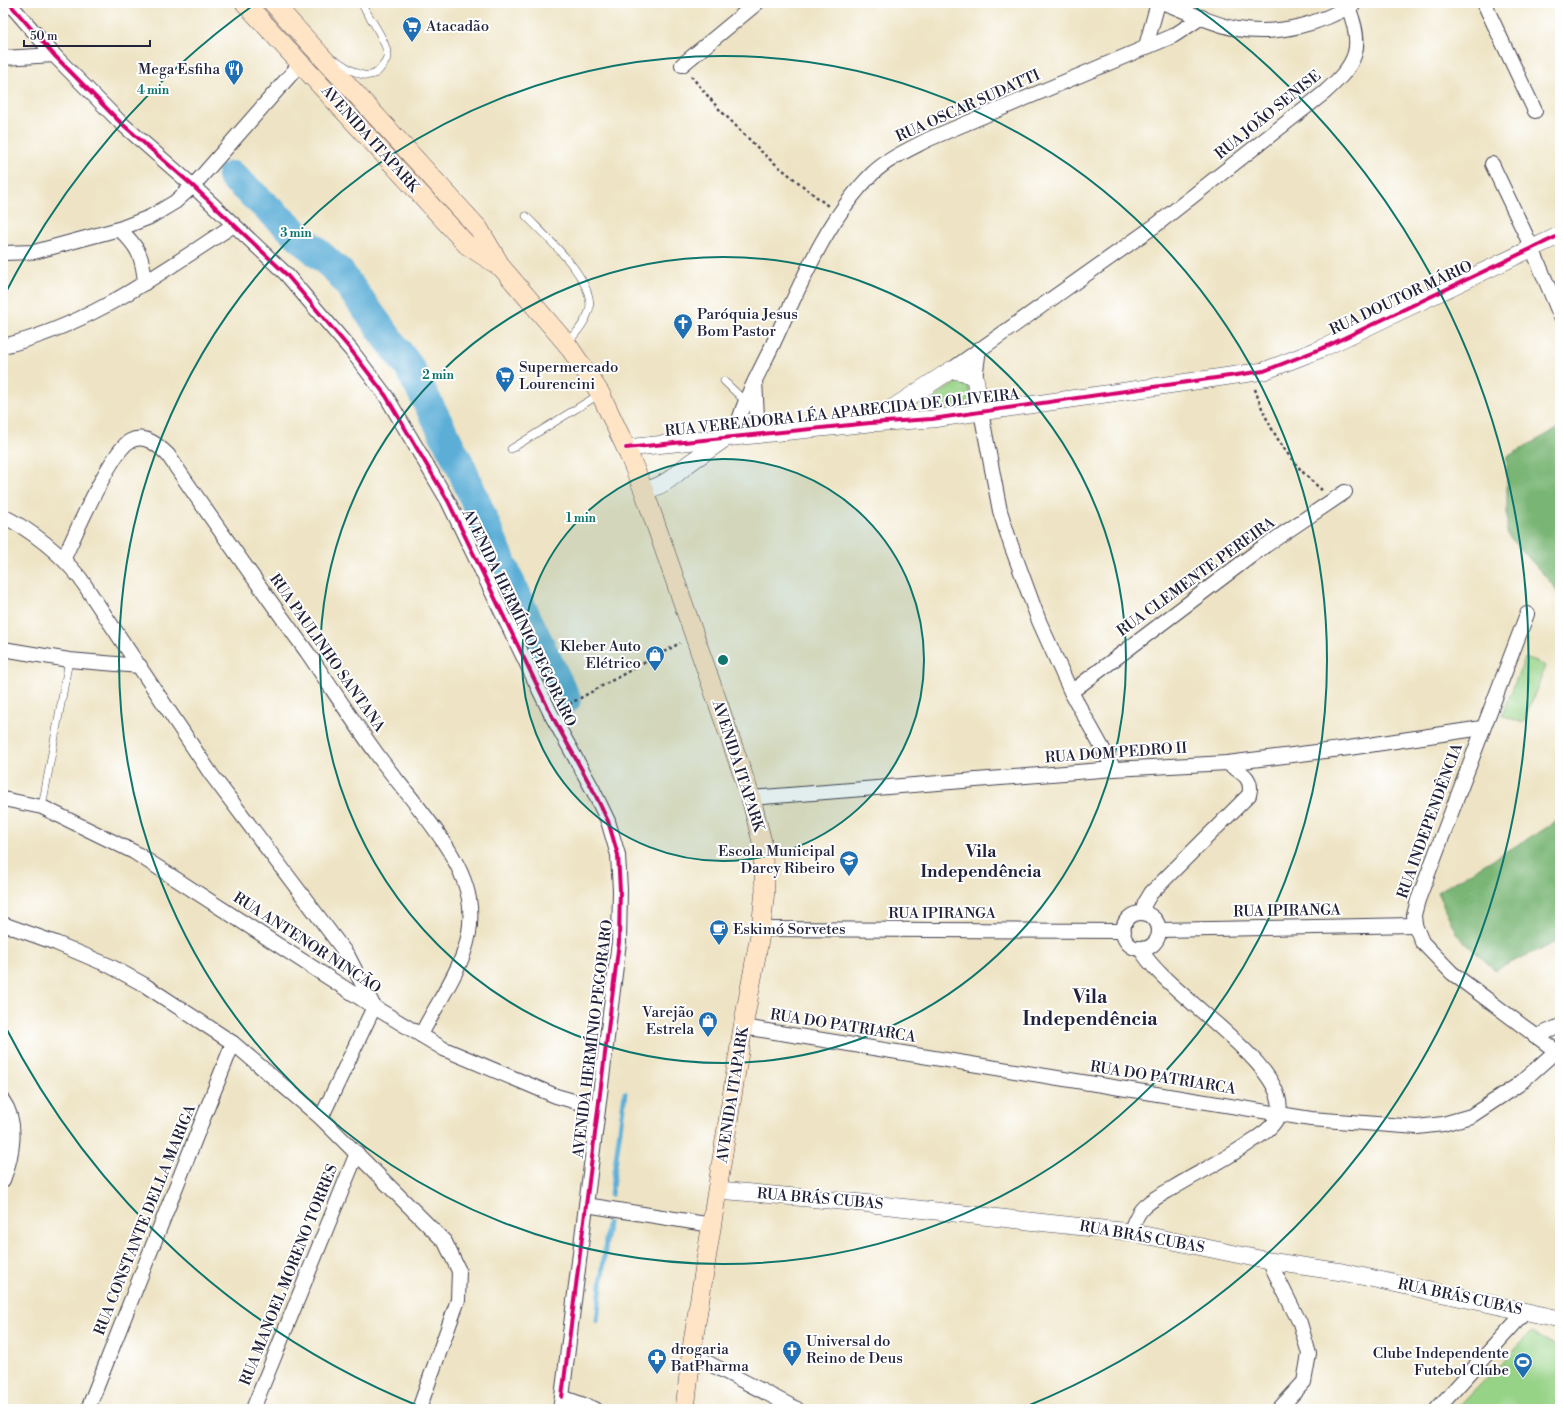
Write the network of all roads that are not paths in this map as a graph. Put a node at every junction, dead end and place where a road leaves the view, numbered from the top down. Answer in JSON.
{"nodes":[{"id":1,"x":9,"y":3,"type":"edge"},
{"id":2,"x":245,"y":3,"type":"edge"},
{"id":3,"x":274,"y":3,"type":"edge"},
{"id":4,"x":361,"y":3,"type":"edge"},
{"id":5,"x":757,"y":3,"type":"edge"},
{"id":6,"x":1158,"y":3,"type":"edge"},
{"id":7,"x":1164,"y":3,"type":"edge"},
{"id":8,"x":1484,"y":3,"type":"edge"},
{"id":9,"x":1352,"y":5,"type":"edge"},
{"id":10,"x":1202,"y":18,"type":"junction"},
{"id":11,"x":1146,"y":46,"type":"junction"},
{"id":12,"x":54,"y":56,"type":"junction"},
{"id":13,"x":321,"y":56,"type":"junction"},
{"id":14,"x":3,"y":58,"type":"edge"},
{"id":15,"x":301,"y":63,"type":"junction"},
{"id":16,"x":682,"y":65,"type":"road end"},
{"id":17,"x":1535,"y":112,"type":"dead end"},
{"id":18,"x":1492,"y":164,"type":"dead end"},
{"id":19,"x":193,"y":186,"type":"junction"},
{"id":20,"x":526,"y":216,"type":"dead end"},
{"id":21,"x":234,"y":225,"type":"junction"},
{"id":22,"x":119,"y":229,"type":"junction"},
{"id":23,"x":1560,"y":235,"type":"edge"},
{"id":24,"x":1532,"y":248,"type":"junction"},
{"id":25,"x":3,"y":253,"type":"edge"},
{"id":26,"x":502,"y":268,"type":"junction"},
{"id":27,"x":145,"y":283,"type":"junction"},
{"id":28,"x":1560,"y":315,"type":"edge"},
{"id":29,"x":567,"y":344,"type":"junction"},
{"id":30,"x":3,"y":346,"type":"edge"},
{"id":31,"x":979,"y":349,"type":"junction"},
{"id":32,"x":951,"y":370,"type":"junction"},
{"id":33,"x":1250,"y":373,"type":"joint"},
{"id":34,"x":975,"y":378,"type":"junction"},
{"id":35,"x":756,"y":380,"type":"junction"},
{"id":36,"x":724,"y":381,"type":"dead end"},
{"id":37,"x":921,"y":389,"type":"junction"},
{"id":38,"x":600,"y":393,"type":"junction"},
{"id":39,"x":745,"y":402,"type":"junction"},
{"id":40,"x":981,"y":412,"type":"junction"},
{"id":41,"x":932,"y":419,"type":"junction"},
{"id":42,"x":870,"y":423,"type":"junction"},
{"id":43,"x":758,"y":434,"type":"junction"},
{"id":44,"x":730,"y":438,"type":"junction"},
{"id":45,"x":626,"y":448,"type":"junction"},
{"id":46,"x":511,"y":449,"type":"dead end"},
{"id":47,"x":644,"y":491,"type":"junction"},
{"id":48,"x":1339,"y":496,"type":"road end"},
{"id":49,"x":3,"y":516,"type":"edge"},
{"id":50,"x":64,"y":558,"type":"junction"},
{"id":51,"x":1527,"y":614,"type":"dead end"},
{"id":52,"x":3,"y":649,"type":"edge"},
{"id":53,"x":70,"y":660,"type":"junction"},
{"id":54,"x":140,"y":666,"type":"junction"},
{"id":55,"x":1071,"y":692,"type":"junction"},
{"id":56,"x":1482,"y":728,"type":"junction"},
{"id":57,"x":1227,"y":763,"type":"junction"},
{"id":58,"x":1114,"y":769,"type":"junction"},
{"id":59,"x":751,"y":798,"type":"junction"},
{"id":60,"x":3,"y":799,"type":"edge"},
{"id":61,"x":42,"y":807,"type":"junction"},
{"id":62,"x":1142,"y":913,"type":"junction"},
{"id":63,"x":3,"y":924,"type":"edge"},
{"id":64,"x":1415,"y":925,"type":"junction"},
{"id":65,"x":761,"y":929,"type":"junction"},
{"id":66,"x":1159,"y":930,"type":"junction"},
{"id":67,"x":1124,"y":931,"type":"junction"},
{"id":68,"x":1140,"y":948,"type":"junction"},
{"id":69,"x":374,"y":1007,"type":"junction"},
{"id":70,"x":1560,"y":1026,"type":"edge"},
{"id":71,"x":743,"y":1027,"type":"junction"},
{"id":72,"x":421,"y":1035,"type":"junction"},
{"id":73,"x":1536,"y":1037,"type":"junction"},
{"id":74,"x":233,"y":1043,"type":"junction"},
{"id":75,"x":1558,"y":1052,"type":"edge"},
{"id":76,"x":3,"y":1101,"type":"edge"},
{"id":77,"x":598,"y":1108,"type":"junction"},
{"id":78,"x":1279,"y":1114,"type":"junction"},
{"id":79,"x":321,"y":1118,"type":"junction"},
{"id":80,"x":357,"y":1153,"type":"junction"},
{"id":81,"x":3,"y":1180,"type":"edge"},
{"id":82,"x":719,"y":1190,"type":"junction"},
{"id":83,"x":586,"y":1205,"type":"junction"},
{"id":84,"x":712,"y":1225,"type":"junction"},
{"id":85,"x":1130,"y":1232,"type":"junction"},
{"id":86,"x":1269,"y":1261,"type":"junction"},
{"id":87,"x":1526,"y":1312,"type":"junction"},
{"id":88,"x":1560,"y":1319,"type":"edge"},
{"id":89,"x":691,"y":1354,"type":"junction"},
{"id":90,"x":561,"y":1403,"type":"edge"},
{"id":91,"x":88,"y":1409,"type":"edge"},
{"id":92,"x":253,"y":1409,"type":"edge"},
{"id":93,"x":419,"y":1409,"type":"edge"},
{"id":94,"x":595,"y":1409,"type":"edge"},
{"id":95,"x":685,"y":1409,"type":"edge"},
{"id":96,"x":797,"y":1409,"type":"edge"},
{"id":97,"x":1279,"y":1409,"type":"edge"},
{"id":98,"x":1437,"y":1409,"type":"edge"}],
"edges":[{"from":1,"to":12,"type":"street","name":"AVENIDA HERMÍNIO PEGORARO"},
{"from":2,"to":15,"type":"main road","name":"AVENIDA ITAPARK"},
{"from":3,"to":13,"type":"main road","name":"AVENIDA ITAPARK"},
{"from":4,"to":13,"type":"lane"},
{"from":5,"to":16,"type":"street"},
{"from":6,"to":11,"type":"street"},
{"from":7,"to":10,"type":"street"},
{"from":8,"to":17,"type":"street"},
{"from":9,"to":10,"type":"street"},
{"from":9,"to":31,"type":"street","name":"RUA JOÃO SENISE"},
{"from":10,"to":11,"type":"street","name":"RUA OSCAR SUDATTI"},
{"from":11,"to":35,"type":"street","name":"RUA OSCAR SUDATTI"},
{"from":12,"to":14,"type":"street"},
{"from":12,"to":19,"type":"street","name":"AVENIDA HERMÍNIO PEGORARO"},
{"from":13,"to":26,"type":"main road","name":"AVENIDA ITAPARK"},
{"from":15,"to":19,"type":"street"},
{"from":15,"to":26,"type":"main road","name":"AVENIDA ITAPARK"},
{"from":18,"to":24,"type":"street"},
{"from":19,"to":21,"type":"street","name":"AVENIDA HERMÍNIO PEGORARO"},
{"from":19,"to":22,"type":"street"},
{"from":20,"to":29,"type":"lane"},
{"from":21,"to":27,"type":"street"},
{"from":21,"to":77,"type":"street","name":"AVENIDA HERMÍNIO PEGORARO"},
{"from":22,"to":25,"type":"street"},
{"from":22,"to":27,"type":"street"},
{"from":23,"to":24,"type":"street","name":"RUA DOUTOR MÁRIO"},
{"from":24,"to":28,"type":"street"},
{"from":24,"to":33,"type":"street","name":"RUA DOUTOR MÁRIO"},
{"from":26,"to":29,"type":"main road","name":"AVENIDA ITAPARK"},
{"from":27,"to":30,"type":"street"},
{"from":29,"to":38,"type":"main road","name":"AVENIDA ITAPARK"},
{"from":31,"to":32,"type":"street","name":"RUA JOÃO SENISE"},
{"from":31,"to":34,"type":"street"},
{"from":32,"to":34,"type":"street"},
{"from":32,"to":37,"type":"street"},
{"from":33,"to":40,"type":"street","name":"RUA VEREADORA LÉA APARECIDA DE OLIVEIRA"},
{"from":34,"to":40,"type":"street"},
{"from":35,"to":39,"type":"street","name":"RUA OSCAR SUDATTI"},
{"from":35,"to":43,"type":"street","name":"RUA OSCAR SUDATTI"},
{"from":36,"to":39,"type":"lane"},
{"from":37,"to":41,"type":"street"},
{"from":37,"to":42,"type":"street"},
{"from":38,"to":45,"type":"main road","name":"AVENIDA ITAPARK"},
{"from":38,"to":46,"type":"lane"},
{"from":39,"to":44,"type":"street","name":"RUA OSCAR SUDATTI"},
{"from":40,"to":41,"type":"street","name":"RUA VEREADORA LÉA APARECIDA DE OLIVEIRA"},
{"from":40,"to":55,"type":"street"},
{"from":41,"to":42,"type":"street","name":"RUA VEREADORA LÉA APARECIDA DE OLIVEIRA"},
{"from":42,"to":43,"type":"street","name":"RUA VEREADORA LÉA APARECIDA DE OLIVEIRA"},
{"from":43,"to":44,"type":"street","name":"RUA VEREADORA LÉA APARECIDA DE OLIVEIRA"},
{"from":44,"to":45,"type":"street","name":"RUA VEREADORA LÉA APARECIDA DE OLIVEIRA"},
{"from":44,"to":47,"type":"street","name":"RUA VEREADORA LÉA APARECIDA DE OLIVEIRA"},
{"from":45,"to":47,"type":"main road","name":"AVENIDA ITAPARK"},
{"from":47,"to":59,"type":"main road","name":"AVENIDA ITAPARK"},
{"from":48,"to":55,"type":"street","name":"RUA CLEMENTE PEREIRA"},
{"from":49,"to":50,"type":"street"},
{"from":50,"to":54,"type":"street"},
{"from":50,"to":72,"type":"street","name":"RUA PAULINHO SANTANA"},
{"from":51,"to":56,"type":"street","name":"RUA INDEPENDÊNCIA"},
{"from":52,"to":53,"type":"street"},
{"from":53,"to":54,"type":"street"},
{"from":53,"to":61,"type":"lane"},
{"from":54,"to":69,"type":"street"},
{"from":55,"to":58,"type":"street"},
{"from":56,"to":57,"type":"street","name":"RUA DOM PEDRO II"},
{"from":56,"to":64,"type":"street","name":"RUA INDEPENDÊNCIA"},
{"from":57,"to":58,"type":"street","name":"RUA DOM PEDRO II"},
{"from":57,"to":62,"type":"street"},
{"from":58,"to":59,"type":"street","name":"RUA DOM PEDRO II"},
{"from":59,"to":65,"type":"main road","name":"AVENIDA ITAPARK"},
{"from":60,"to":61,"type":"street","name":"RUA ANTENOR NINCÃO"},
{"from":61,"to":69,"type":"street","name":"RUA ANTENOR NINCÃO"},
{"from":62,"to":66,"type":"street"},
{"from":62,"to":67,"type":"street"},
{"from":63,"to":74,"type":"street"},
{"from":64,"to":66,"type":"street","name":"RUA IPIRANGA"},
{"from":64,"to":73,"type":"street"},
{"from":65,"to":67,"type":"street","name":"RUA IPIRANGA"},
{"from":65,"to":71,"type":"main road","name":"AVENIDA ITAPARK"},
{"from":66,"to":68,"type":"street"},
{"from":67,"to":68,"type":"street"},
{"from":68,"to":78,"type":"street"},
{"from":69,"to":72,"type":"street","name":"RUA ANTENOR NINCÃO"},
{"from":69,"to":79,"type":"street"},
{"from":70,"to":73,"type":"street"},
{"from":71,"to":78,"type":"street","name":"RUA DO PATRIARCA"},
{"from":71,"to":82,"type":"main road","name":"AVENIDA ITAPARK"},
{"from":72,"to":77,"type":"street","name":"RUA ANTENOR NINCÃO"},
{"from":73,"to":75,"type":"street"},
{"from":74,"to":79,"type":"street"},
{"from":74,"to":91,"type":"street","name":"RUA CONSTANTE DELLA MARIGA"},
{"from":75,"to":78,"type":"street","name":"RUA DO PATRIARCA"},
{"from":76,"to":81,"type":"street"},
{"from":77,"to":83,"type":"street","name":"AVENIDA HERMÍNIO PEGORARO"},
{"from":78,"to":85,"type":"street"},
{"from":79,"to":80,"type":"street"},
{"from":80,"to":92,"type":"street","name":"RUA MANOEL MORENO TORRES"},
{"from":80,"to":93,"type":"street"},
{"from":82,"to":84,"type":"main road","name":"AVENIDA ITAPARK"},
{"from":82,"to":85,"type":"street","name":"RUA BRÁS CUBAS"},
{"from":83,"to":84,"type":"street"},
{"from":83,"to":90,"type":"street","name":"AVENIDA HERMÍNIO PEGORARO"},
{"from":84,"to":89,"type":"main road","name":"AVENIDA ITAPARK"},
{"from":85,"to":86,"type":"street","name":"RUA BRÁS CUBAS"},
{"from":86,"to":87,"type":"street","name":"RUA BRÁS CUBAS"},
{"from":86,"to":97,"type":"street"},
{"from":87,"to":88,"type":"street","name":"RUA BRÁS CUBAS"},
{"from":87,"to":98,"type":"street"},
{"from":89,"to":95,"type":"main road","name":"AVENIDA ITAPARK"},
{"from":89,"to":96,"type":"street"},
{"from":90,"to":94,"type":"street"}]}
